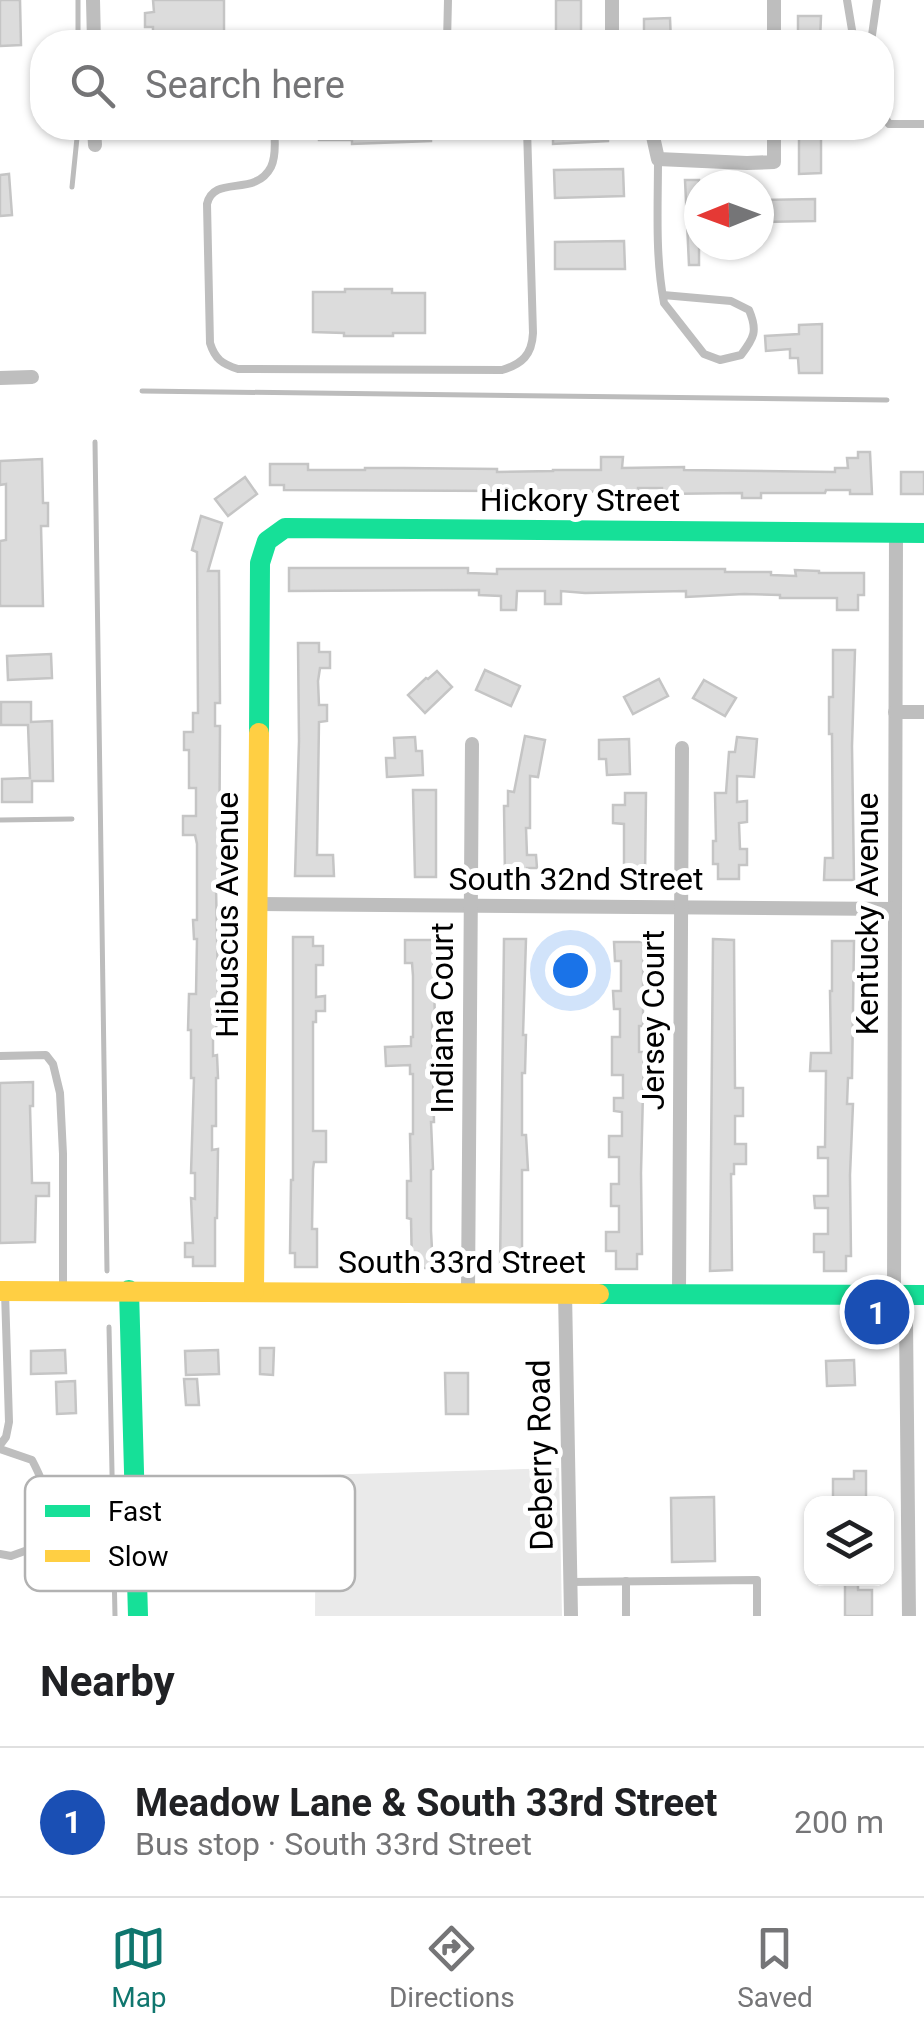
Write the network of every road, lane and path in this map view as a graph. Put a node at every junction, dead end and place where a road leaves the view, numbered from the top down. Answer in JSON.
{"nodes":[{"id":1,"x":93,"y":0,"type":"edge"},
{"id":2,"x":448,"y":0,"type":"edge"},
{"id":3,"x":612,"y":0,"type":"edge"},
{"id":4,"x":774,"y":0,"type":"edge"},
{"id":5,"x":847,"y":0,"type":"edge"},
{"id":6,"x":877,"y":0,"type":"edge"},
{"id":7,"x":94,"y":30,"type":"edge"},
{"id":8,"x":447,"y":30,"type":"edge"},
{"id":9,"x":612,"y":30,"type":"edge"},
{"id":10,"x":774,"y":30,"type":"edge"},
{"id":11,"x":852,"y":30,"type":"edge"},
{"id":12,"x":873,"y":30,"type":"edge"},
{"id":13,"x":894,"y":124,"type":"edge"},
{"id":14,"x":924,"y":124,"type":"edge"},
{"id":15,"x":94,"y":140,"type":"edge"},
{"id":16,"x":273,"y":140,"type":"edge"},
{"id":17,"x":528,"y":140,"type":"edge"},
{"id":18,"x":654,"y":140,"type":"edge"},
{"id":19,"x":774,"y":140,"type":"edge"},
{"id":20,"x":94,"y":145,"type":"dead end"},
{"id":21,"x":658,"y":159,"type":"junction"},
{"id":22,"x":663,"y":296,"type":"junction"},
{"id":23,"x":32,"y":377,"type":"dead end"},
{"id":24,"x":0,"y":378,"type":"edge"},
{"id":25,"x":896,"y":532,"type":"junction"},
{"id":26,"x":924,"y":533,"type":"edge"},
{"id":27,"x":268,"y":541,"type":"joint"},
{"id":28,"x":895,"y":712,"type":"junction"},
{"id":29,"x":924,"y":712,"type":"edge"},
{"id":30,"x":472,"y":744,"type":"dead end"},
{"id":31,"x":682,"y":748,"type":"dead end"},
{"id":32,"x":257,"y":904,"type":"junction"},
{"id":33,"x":471,"y":906,"type":"junction"},
{"id":34,"x":681,"y":907,"type":"junction"},
{"id":35,"x":894,"y":910,"type":"junction"},
{"id":36,"x":0,"y":1056,"type":"edge"},
{"id":37,"x":63,"y":1290,"type":"junction"},
{"id":38,"x":129,"y":1290,"type":"junction"},
{"id":39,"x":2,"y":1291,"type":"edge"},
{"id":40,"x":254,"y":1291,"type":"junction"},
{"id":41,"x":468,"y":1292,"type":"junction"},
{"id":42,"x":565,"y":1292,"type":"junction"},
{"id":43,"x":678,"y":1293,"type":"junction"},
{"id":44,"x":894,"y":1294,"type":"junction"},
{"id":45,"x":924,"y":1295,"type":"edge"},
{"id":46,"x":0,"y":1447,"type":"edge"},
{"id":47,"x":40,"y":1476,"type":"edge"},
{"id":48,"x":134,"y":1476,"type":"edge"},
{"id":49,"x":25,"y":1551,"type":"edge"},
{"id":50,"x":0,"y":1554,"type":"edge"},
{"id":51,"x":626,"y":1581,"type":"junction"},
{"id":52,"x":570,"y":1582,"type":"junction"},
{"id":53,"x":137,"y":1591,"type":"edge"},
{"id":54,"x":138,"y":1616,"type":"edge"},
{"id":55,"x":570,"y":1616,"type":"edge"},
{"id":56,"x":626,"y":1616,"type":"edge"},
{"id":57,"x":757,"y":1616,"type":"edge"},
{"id":58,"x":909,"y":1616,"type":"edge"}],
"edges":[{"from":1,"to":7,"type":"street"},
{"from":2,"to":8,"type":"lane"},
{"from":3,"to":9,"type":"street"},
{"from":4,"to":10,"type":"street"},
{"from":5,"to":11,"type":"lane"},
{"from":6,"to":12,"type":"lane"},
{"from":13,"to":14,"type":"lane"},
{"from":15,"to":20,"type":"street"},
{"from":16,"to":17,"type":"lane"},
{"from":18,"to":21,"type":"street"},
{"from":19,"to":21,"type":"street"},
{"from":21,"to":22,"type":"lane"},
{"from":22,"to":22,"type":"lane"},
{"from":23,"to":24,"type":"street"},
{"from":25,"to":26,"type":"street","name":"Hickory Street"},
{"from":25,"to":27,"type":"street","name":"Hickory Street"},
{"from":25,"to":28,"type":"street","name":"Kentucky Avenue"},
{"from":27,"to":32,"type":"street","name":"Hibuscus Avenue"},
{"from":28,"to":29,"type":"street"},
{"from":28,"to":35,"type":"street","name":"Kentucky Avenue"},
{"from":30,"to":33,"type":"street","name":"Indiana Court"},
{"from":31,"to":34,"type":"street","name":"Jersey Court"},
{"from":32,"to":33,"type":"street","name":"South 32nd Street"},
{"from":32,"to":40,"type":"street","name":"Hibuscus Avenue"},
{"from":33,"to":34,"type":"street","name":"South 32nd Street"},
{"from":33,"to":41,"type":"street","name":"Indiana Court"},
{"from":34,"to":35,"type":"street","name":"South 32nd Street"},
{"from":34,"to":43,"type":"street","name":"Jersey Court"},
{"from":35,"to":44,"type":"street","name":"Kentucky Avenue"},
{"from":36,"to":37,"type":"lane"},
{"from":37,"to":38,"type":"street","name":"South 33rd Street"},
{"from":37,"to":39,"type":"street","name":"South 33rd Street"},
{"from":38,"to":40,"type":"street","name":"South 33rd Street"},
{"from":38,"to":48,"type":"street"},
{"from":39,"to":46,"type":"lane"},
{"from":40,"to":41,"type":"street","name":"South 33rd Street"},
{"from":41,"to":42,"type":"street","name":"South 33rd Street"},
{"from":42,"to":43,"type":"street","name":"South 33rd Street"},
{"from":42,"to":52,"type":"street","name":"Deberry Road"},
{"from":43,"to":44,"type":"street","name":"South 33rd Street"},
{"from":44,"to":45,"type":"street","name":"South 33rd Street"},
{"from":44,"to":58,"type":"street","name":"Kentucky Avenue"},
{"from":46,"to":47,"type":"lane"},
{"from":49,"to":50,"type":"lane"},
{"from":51,"to":52,"type":"lane"},
{"from":51,"to":56,"type":"lane"},
{"from":51,"to":57,"type":"lane"},
{"from":52,"to":55,"type":"street","name":"Deberry Road"},
{"from":53,"to":54,"type":"street"}]}
